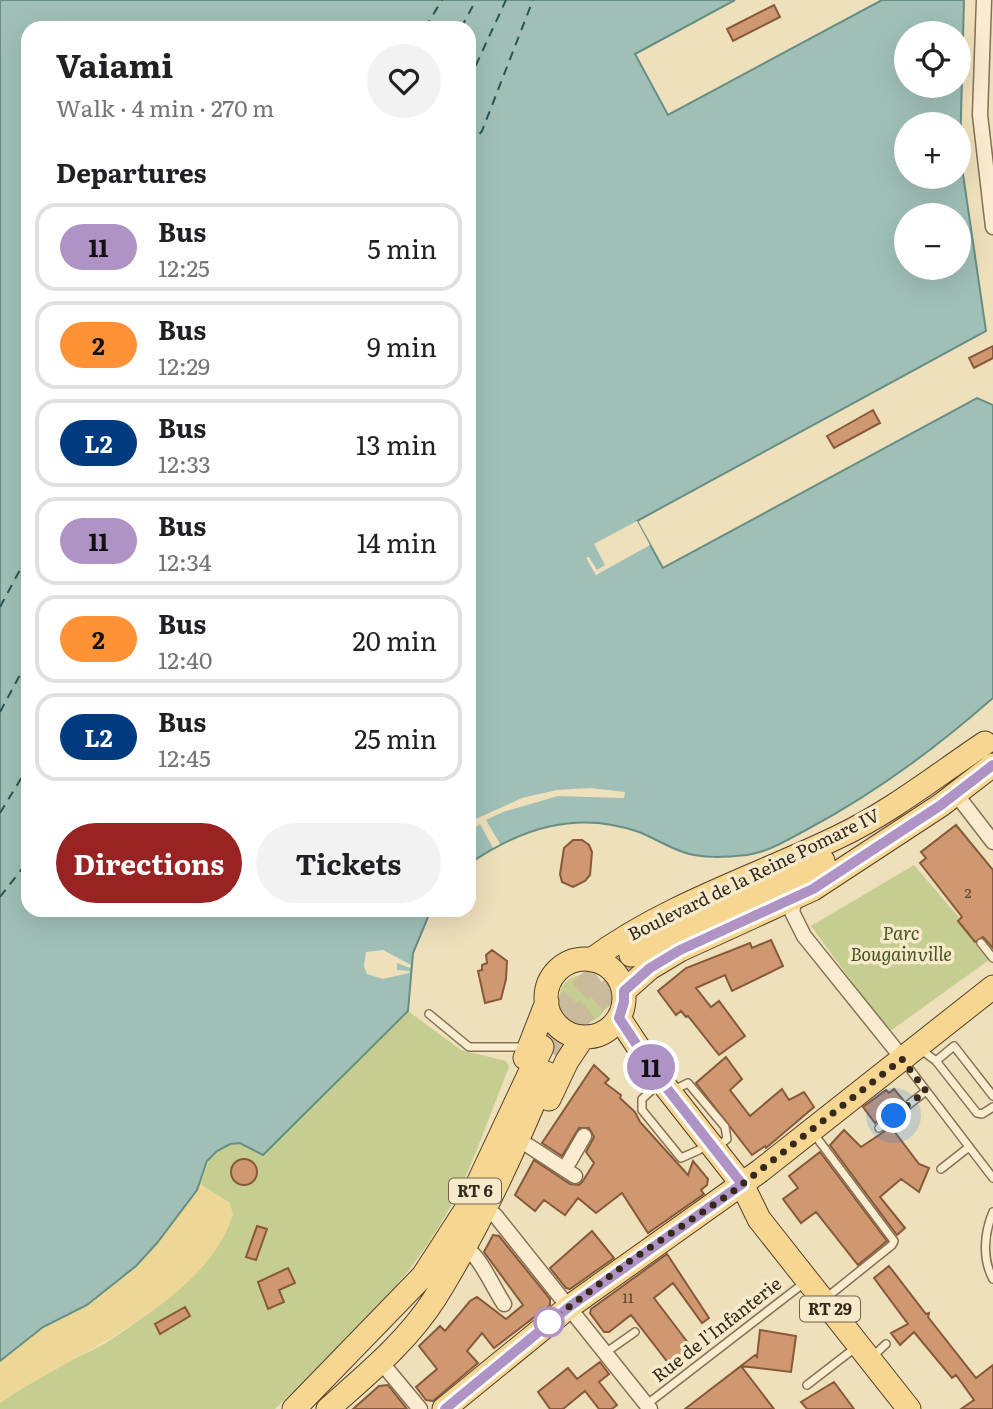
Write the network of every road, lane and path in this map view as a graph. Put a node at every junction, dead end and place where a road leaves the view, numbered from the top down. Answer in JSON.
{"nodes":[{"id":1,"x":984,"y":0,"type":"edge"},
{"id":2,"x":993,"y":227,"type":"edge"},
{"id":3,"x":989,"y":739,"type":"edge"},
{"id":4,"x":993,"y":765,"type":"edge"},
{"id":5,"x":956,"y":794,"type":"junction"},
{"id":6,"x":894,"y":836,"type":"junction"},
{"id":7,"x":993,"y":842,"type":"edge"},
{"id":8,"x":795,"y":898,"type":"junction"},
{"id":9,"x":981,"y":943,"type":"dead end"},
{"id":10,"x":993,"y":958,"type":"edge"},
{"id":11,"x":592,"y":960,"type":"junction"},
{"id":12,"x":993,"y":987,"type":"edge"},
{"id":13,"x":624,"y":991,"type":"junction"},
{"id":14,"x":547,"y":1002,"type":"junction"},
{"id":15,"x":429,"y":1014,"type":"dead end"},
{"id":16,"x":619,"y":1018,"type":"junction"},
{"id":17,"x":592,"y":1036,"type":"junction"},
{"id":18,"x":542,"y":1049,"type":"junction"},
{"id":19,"x":919,"y":1056,"type":"junction"},
{"id":20,"x":662,"y":1091,"type":"junction"},
{"id":21,"x":926,"y":1091,"type":"junction"},
{"id":22,"x":993,"y":1096,"type":"edge"},
{"id":23,"x":993,"y":1107,"type":"edge"},
{"id":24,"x":879,"y":1128,"type":"dead end"},
{"id":25,"x":812,"y":1131,"type":"junction"},
{"id":26,"x":584,"y":1136,"type":"dead end"},
{"id":27,"x":529,"y":1146,"type":"junction"},
{"id":28,"x":970,"y":1147,"type":"junction"},
{"id":29,"x":707,"y":1150,"type":"junction"},
{"id":30,"x":941,"y":1169,"type":"dead end"},
{"id":31,"x":993,"y":1178,"type":"edge"},
{"id":32,"x":737,"y":1189,"type":"junction"},
{"id":33,"x":993,"y":1212,"type":"edge"},
{"id":34,"x":495,"y":1215,"type":"junction"},
{"id":35,"x":469,"y":1250,"type":"junction"},
{"id":36,"x":993,"y":1279,"type":"edge"},
{"id":37,"x":807,"y":1280,"type":"junction"},
{"id":38,"x":435,"y":1298,"type":"junction"},
{"id":39,"x":823,"y":1300,"type":"junction"},
{"id":40,"x":504,"y":1304,"type":"dead end"},
{"id":41,"x":569,"y":1307,"type":"junction"},
{"id":42,"x":635,"y":1332,"type":"dead end"},
{"id":43,"x":871,"y":1349,"type":"junction"},
{"id":44,"x":606,"y":1353,"type":"junction"},
{"id":45,"x":381,"y":1362,"type":"junction"},
{"id":46,"x":807,"y":1385,"type":"dead end"},
{"id":47,"x":648,"y":1407,"type":"edge"},
{"id":48,"x":295,"y":1409,"type":"edge"},
{"id":49,"x":327,"y":1409,"type":"edge"},
{"id":50,"x":420,"y":1409,"type":"edge"},
{"id":51,"x":444,"y":1409,"type":"edge"},
{"id":52,"x":908,"y":1409,"type":"edge"}],
"edges":[{"from":1,"to":2,"type":"street"},
{"from":3,"to":6,"type":"main road"},
{"from":3,"to":11,"type":"main road","name":"Boulevard de la Reine Pomare IV"},
{"from":4,"to":5,"type":"main road","name":"Boulevard de la Reine Pomare IV"},
{"from":5,"to":6,"type":"main road","name":"Boulevard de la Reine Pomare IV"},
{"from":5,"to":7,"type":"street"},
{"from":6,"to":8,"type":"main road","name":"Boulevard de la Reine Pomare IV"},
{"from":8,"to":13,"type":"main road","name":"Boulevard de la Reine Pomare IV"},
{"from":8,"to":19,"type":"street"},
{"from":9,"to":10,"type":"lane"},
{"from":11,"to":13,"type":"main road"},
{"from":11,"to":14,"type":"main road"},
{"from":12,"to":19,"type":"main road"},
{"from":13,"to":16,"type":"main road"},
{"from":14,"to":17,"type":"main road"},
{"from":14,"to":18,"type":"main road"},
{"from":15,"to":18,"type":"lane"},
{"from":16,"to":17,"type":"main road"},
{"from":16,"to":20,"type":"main road","number":"RT 29"},
{"from":17,"to":20,"type":"main road","number":"RT 29"},
{"from":17,"to":27,"type":"main road"},
{"from":18,"to":38,"type":"main road","number":"RT 6"},
{"from":18,"to":48,"type":"main road"},
{"from":19,"to":21,"type":"lane"},
{"from":19,"to":22,"type":"lane"},
{"from":19,"to":23,"type":"lane"},
{"from":19,"to":25,"type":"main road"},
{"from":20,"to":29,"type":"main road","number":"RT 29"},
{"from":20,"to":29,"type":"lane"},
{"from":21,"to":24,"type":"lane"},
{"from":21,"to":28,"type":"lane"},
{"from":25,"to":32,"type":"main road"},
{"from":25,"to":39,"type":"lane"},
{"from":26,"to":27,"type":"street"},
{"from":27,"to":34,"type":"main road"},
{"from":28,"to":30,"type":"lane"},
{"from":28,"to":31,"type":"lane"},
{"from":29,"to":32,"type":"main road","number":"RT 29"},
{"from":32,"to":37,"type":"main road","number":"RT 29"},
{"from":32,"to":41,"type":"main road"},
{"from":33,"to":36,"type":"lane"},
{"from":34,"to":35,"type":"main road"},
{"from":34,"to":41,"type":"street"},
{"from":35,"to":38,"type":"main road"},
{"from":35,"to":40,"type":"street"},
{"from":37,"to":39,"type":"main road","number":"RT 29"},
{"from":37,"to":47,"type":"lane","name":"Rue de l'Infanterie"},
{"from":38,"to":45,"type":"main road","number":"RT 6"},
{"from":39,"to":43,"type":"main road","number":"RT 29"},
{"from":41,"to":44,"type":"street"},
{"from":41,"to":51,"type":"main road"},
{"from":42,"to":44,"type":"lane"},
{"from":43,"to":46,"type":"lane"},
{"from":43,"to":52,"type":"main road","number":"RT 29"},
{"from":44,"to":47,"type":"street"},
{"from":45,"to":49,"type":"main road","number":"RT 6"},
{"from":45,"to":50,"type":"street"}]}
